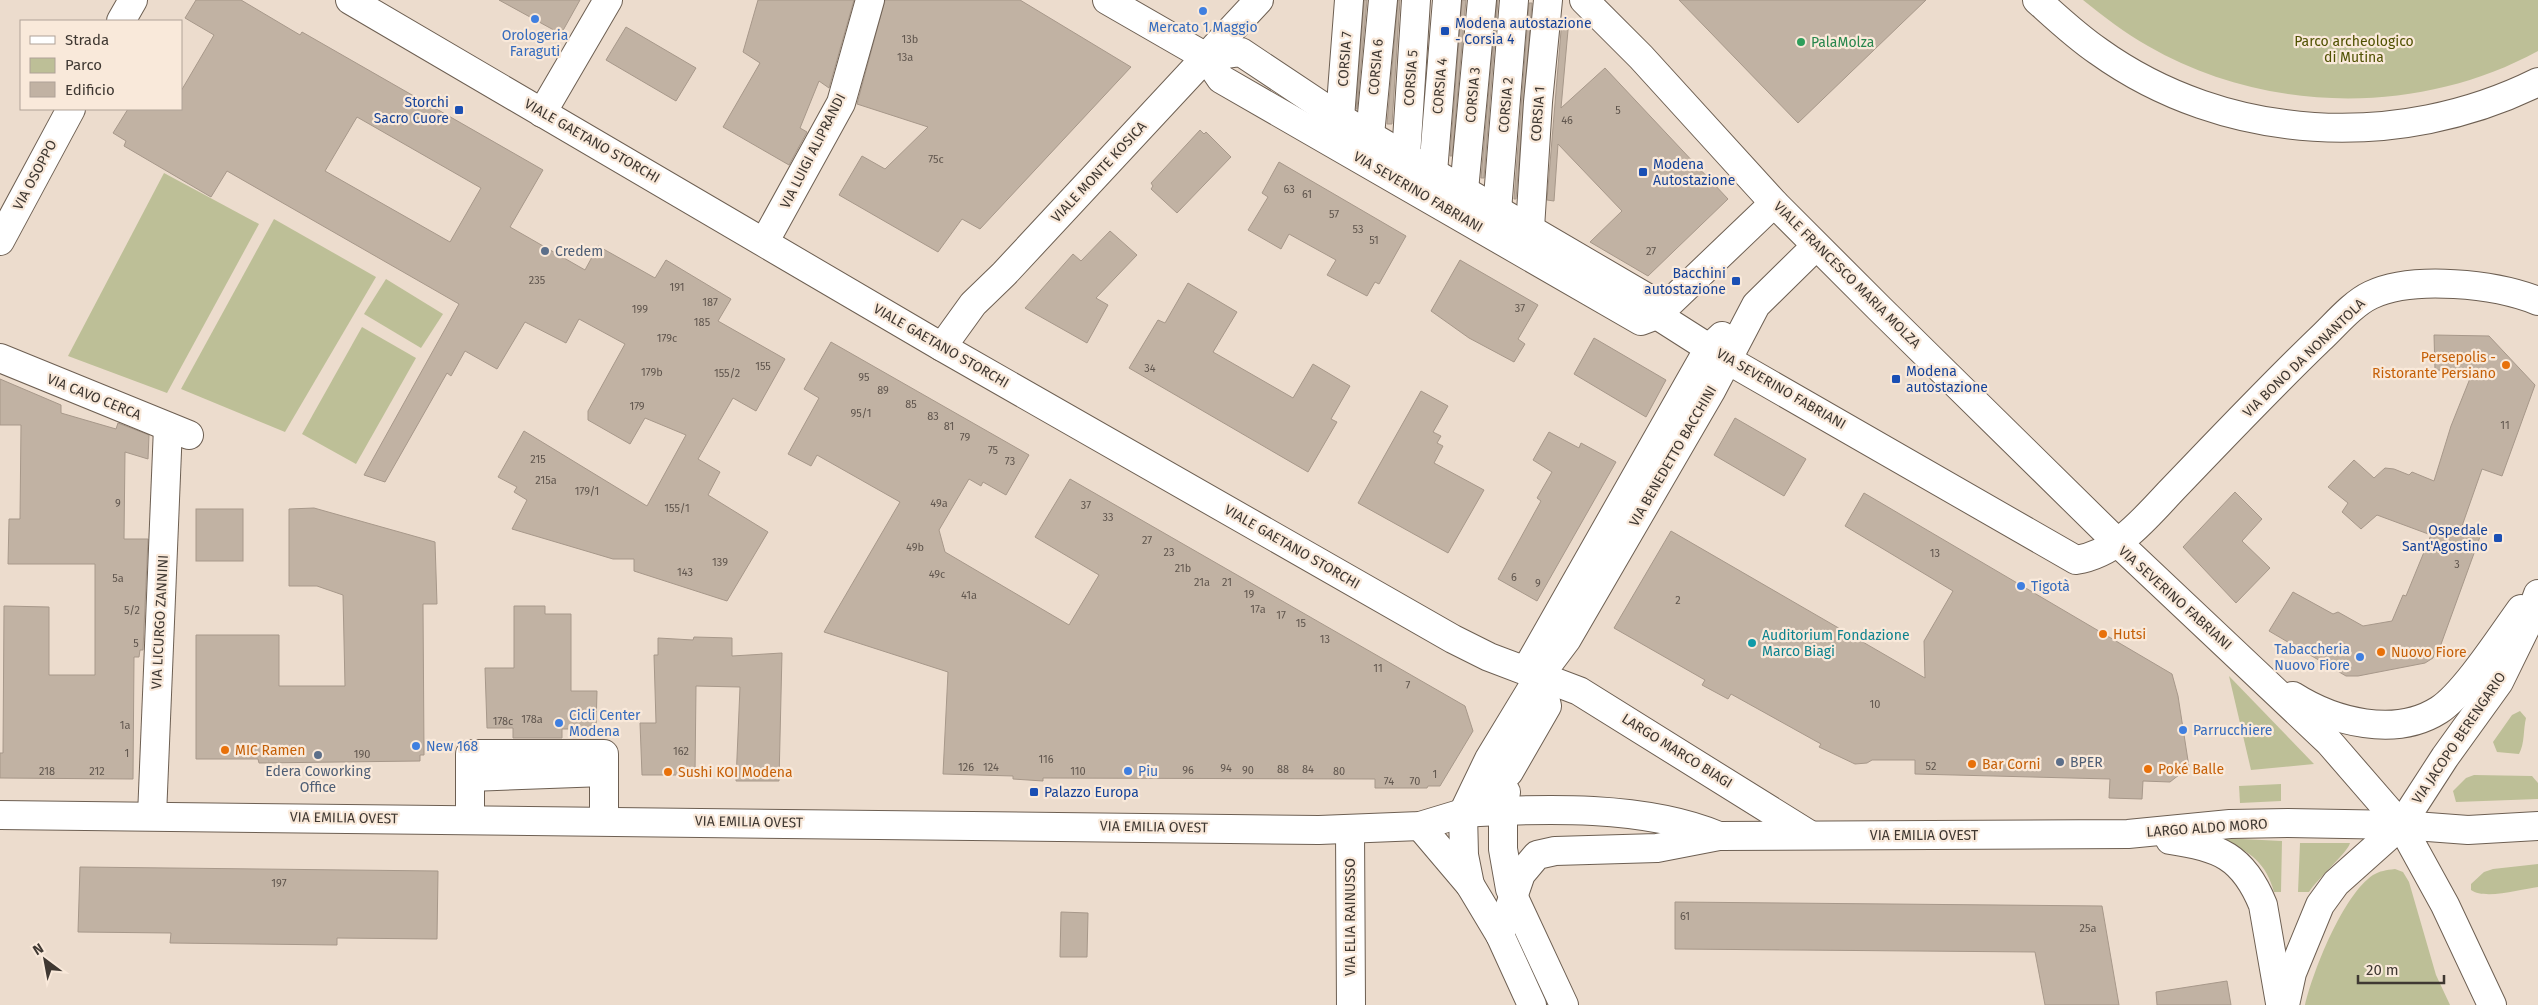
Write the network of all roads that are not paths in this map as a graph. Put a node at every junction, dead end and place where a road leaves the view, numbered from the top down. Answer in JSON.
{"nodes":[{"id":1,"x":133,"y":0,"type":"edge"},
{"id":2,"x":350,"y":0,"type":"edge"},
{"id":3,"x":608,"y":0,"type":"edge"},
{"id":4,"x":870,"y":0,"type":"edge"},
{"id":5,"x":1107,"y":0,"type":"edge"},
{"id":6,"x":1259,"y":0,"type":"edge"},
{"id":7,"x":1349,"y":0,"type":"edge"},
{"id":8,"x":1383,"y":0,"type":"edge"},
{"id":9,"x":1416,"y":0,"type":"edge"},
{"id":10,"x":1447,"y":0,"type":"edge"},
{"id":11,"x":1482,"y":0,"type":"edge"},
{"id":12,"x":1514,"y":0,"type":"edge"},
{"id":13,"x":1548,"y":0,"type":"edge"},
{"id":14,"x":1584,"y":0,"type":"edge"},
{"id":15,"x":2037,"y":0,"type":"edge"},
{"id":16,"x":122,"y":20,"type":"edge"},
{"id":17,"x":1206,"y":57,"type":"junction"},
{"id":18,"x":2538,"y":82,"type":"edge"},
{"id":19,"x":70,"y":110,"type":"edge"},
{"id":20,"x":542,"y":113,"type":"junction"},
{"id":21,"x":1340,"y":118,"type":"junction"},
{"id":22,"x":1370,"y":135,"type":"junction"},
{"id":23,"x":1406,"y":156,"type":"junction"},
{"id":24,"x":1433,"y":172,"type":"junction"},
{"id":25,"x":1464,"y":190,"type":"junction"},
{"id":26,"x":1774,"y":203,"type":"junction"},
{"id":27,"x":1497,"y":210,"type":"junction"},
{"id":28,"x":1530,"y":228,"type":"junction"},
{"id":29,"x":0,"y":241,"type":"edge"},
{"id":30,"x":765,"y":241,"type":"junction"},
{"id":31,"x":1816,"y":246,"type":"junction"},
{"id":32,"x":2538,"y":301,"type":"edge"},
{"id":33,"x":1657,"y":315,"type":"junction"},
{"id":34,"x":942,"y":347,"type":"junction"},
{"id":35,"x":1718,"y":353,"type":"junction"},
{"id":36,"x":0,"y":358,"type":"edge"},
{"id":37,"x":179,"y":431,"type":"joint"},
{"id":38,"x":2118,"y":543,"type":"junction"},
{"id":39,"x":2538,"y":586,"type":"edge"},
{"id":40,"x":2538,"y":594,"type":"edge"},
{"id":41,"x":2250,"y":667,"type":"junction"},
{"id":42,"x":1533,"y":673,"type":"junction"},
{"id":43,"x":1509,"y":772,"type":"junction"},
{"id":44,"x":1503,"y":810,"type":"junction"},
{"id":45,"x":1463,"y":813,"type":"junction"},
{"id":46,"x":0,"y":815,"type":"edge"},
{"id":47,"x":152,"y":816,"type":"junction"},
{"id":48,"x":470,"y":819,"type":"junction"},
{"id":49,"x":604,"y":821,"type":"junction"},
{"id":50,"x":1420,"y":826,"type":"junction"},
{"id":51,"x":2401,"y":826,"type":"junction"},
{"id":52,"x":2538,"y":826,"type":"edge"},
{"id":53,"x":1350,"y":829,"type":"junction"},
{"id":54,"x":2128,"y":834,"type":"junction"},
{"id":55,"x":1810,"y":835,"type":"junction"},
{"id":56,"x":1719,"y":836,"type":"junction"},
{"id":57,"x":1470,"y":885,"type":"junction"},
{"id":58,"x":1514,"y":896,"type":"junction"},
{"id":59,"x":1500,"y":935,"type":"junction"},
{"id":60,"x":1351,"y":1005,"type":"edge"},
{"id":61,"x":1532,"y":1005,"type":"edge"},
{"id":62,"x":1564,"y":1005,"type":"edge"},
{"id":63,"x":2280,"y":1005,"type":"edge"},
{"id":64,"x":2285,"y":1005,"type":"edge"},
{"id":65,"x":2492,"y":1005,"type":"edge"}],
"edges":[{"from":1,"to":16,"type":"street"},
{"from":2,"to":20,"type":"street","name":"VIALE GAETANO STORCHI"},
{"from":3,"to":20,"type":"street"},
{"from":4,"to":30,"type":"street","name":"VIA LUIGI ALIPRANDI"},
{"from":5,"to":17,"type":"street","name":"VIA SEVERINO FABRIANI"},
{"from":6,"to":17,"type":"street","name":"VIALE MONTE KOSICA"},
{"from":7,"to":21,"type":"street","name":"CORSIA 7"},
{"from":8,"to":22,"type":"street","name":"CORSIA 6"},
{"from":9,"to":23,"type":"street","name":"CORSIA 5"},
{"from":10,"to":24,"type":"street","name":"CORSIA 4"},
{"from":11,"to":25,"type":"street","name":"CORSIA 3"},
{"from":12,"to":27,"type":"street","name":"CORSIA 2"},
{"from":13,"to":28,"type":"street","name":"CORSIA 1"},
{"from":14,"to":26,"type":"street","name":"VIALE FRANCESCO MARIA MOLZA"},
{"from":15,"to":18,"type":"street"},
{"from":17,"to":21,"type":"street"},
{"from":17,"to":33,"type":"street","name":"VIA SEVERINO FABRIANI"},
{"from":17,"to":34,"type":"street","name":"VIALE MONTE KOSICA"},
{"from":19,"to":29,"type":"street","name":"VIA OSOPPO"},
{"from":20,"to":30,"type":"street","name":"VIALE GAETANO STORCHI"},
{"from":21,"to":22,"type":"street"},
{"from":22,"to":23,"type":"street"},
{"from":23,"to":24,"type":"street"},
{"from":24,"to":25,"type":"street"},
{"from":25,"to":27,"type":"street"},
{"from":26,"to":31,"type":"street","name":"VIALE FRANCESCO MARIA MOLZA"},
{"from":26,"to":33,"type":"street"},
{"from":27,"to":28,"type":"street"},
{"from":28,"to":33,"type":"street"},
{"from":30,"to":34,"type":"street","name":"VIALE GAETANO STORCHI"},
{"from":31,"to":35,"type":"street","name":"VIA BENEDETTO BACCHINI"},
{"from":31,"to":38,"type":"street","name":"VIALE FRANCESCO MARIA MOLZA"},
{"from":32,"to":38,"type":"street","name":"VIA BONO DA NONANTOLA"},
{"from":33,"to":35,"type":"street","name":"VIA SEVERINO FABRIANI"},
{"from":34,"to":42,"type":"street","name":"VIALE GAETANO STORCHI"},
{"from":35,"to":38,"type":"street","name":"VIA SEVERINO FABRIANI"},
{"from":35,"to":42,"type":"street","name":"VIA BENEDETTO BACCHINI"},
{"from":36,"to":37,"type":"street","name":"VIA CAVO CERCA"},
{"from":37,"to":47,"type":"street","name":"VIA LICURGO ZANNINI"},
{"from":38,"to":41,"type":"street","name":"VIA SEVERINO FABRIANI"},
{"from":39,"to":41,"type":"street","name":"VIA JACOPO BERENGARIO"},
{"from":40,"to":51,"type":"street","name":"VIA JACOPO BERENGARIO"},
{"from":41,"to":51,"type":"street","name":"VIA SEVERINO FABRIANI"},
{"from":42,"to":43,"type":"street"},
{"from":42,"to":45,"type":"street","name":"VIA BENEDETTO BACCHINI"},
{"from":42,"to":55,"type":"street","name":"LARGO MARCO BIAGI"},
{"from":43,"to":44,"type":"street"},
{"from":43,"to":45,"type":"street"},
{"from":44,"to":45,"type":"street","name":"VIA EMILIA OVEST"},
{"from":44,"to":56,"type":"street","name":"VIA EMILIA OVEST"},
{"from":44,"to":58,"type":"street"},
{"from":45,"to":50,"type":"street","name":"VIA EMILIA OVEST"},
{"from":45,"to":57,"type":"street"},
{"from":46,"to":47,"type":"street","name":"VIA EMILIA OVEST"},
{"from":47,"to":48,"type":"street","name":"VIA EMILIA OVEST"},
{"from":48,"to":49,"type":"street","name":"VIA EMILIA OVEST"},
{"from":48,"to":49,"type":"street"},
{"from":49,"to":53,"type":"street","name":"VIA EMILIA OVEST"},
{"from":50,"to":53,"type":"street","name":"VIA EMILIA OVEST"},
{"from":50,"to":57,"type":"street"},
{"from":51,"to":52,"type":"street","name":"LARGO ALDO MORO"},
{"from":51,"to":54,"type":"street","name":"LARGO ALDO MORO"},
{"from":51,"to":64,"type":"street"},
{"from":51,"to":65,"type":"street"},
{"from":53,"to":60,"type":"street","name":"VIA ELIA RAINUSSO"},
{"from":54,"to":55,"type":"street","name":"VIA EMILIA OVEST"},
{"from":54,"to":63,"type":"street","name":"LARGO ALDO MORO"},
{"from":55,"to":56,"type":"street","name":"VIA EMILIA OVEST"},
{"from":56,"to":58,"type":"street","name":"VIA EMILIA OVEST"},
{"from":57,"to":59,"type":"street"},
{"from":58,"to":59,"type":"street","name":"VIA EMILIA OVEST"},
{"from":58,"to":62,"type":"street"},
{"from":59,"to":61,"type":"street"}]}
